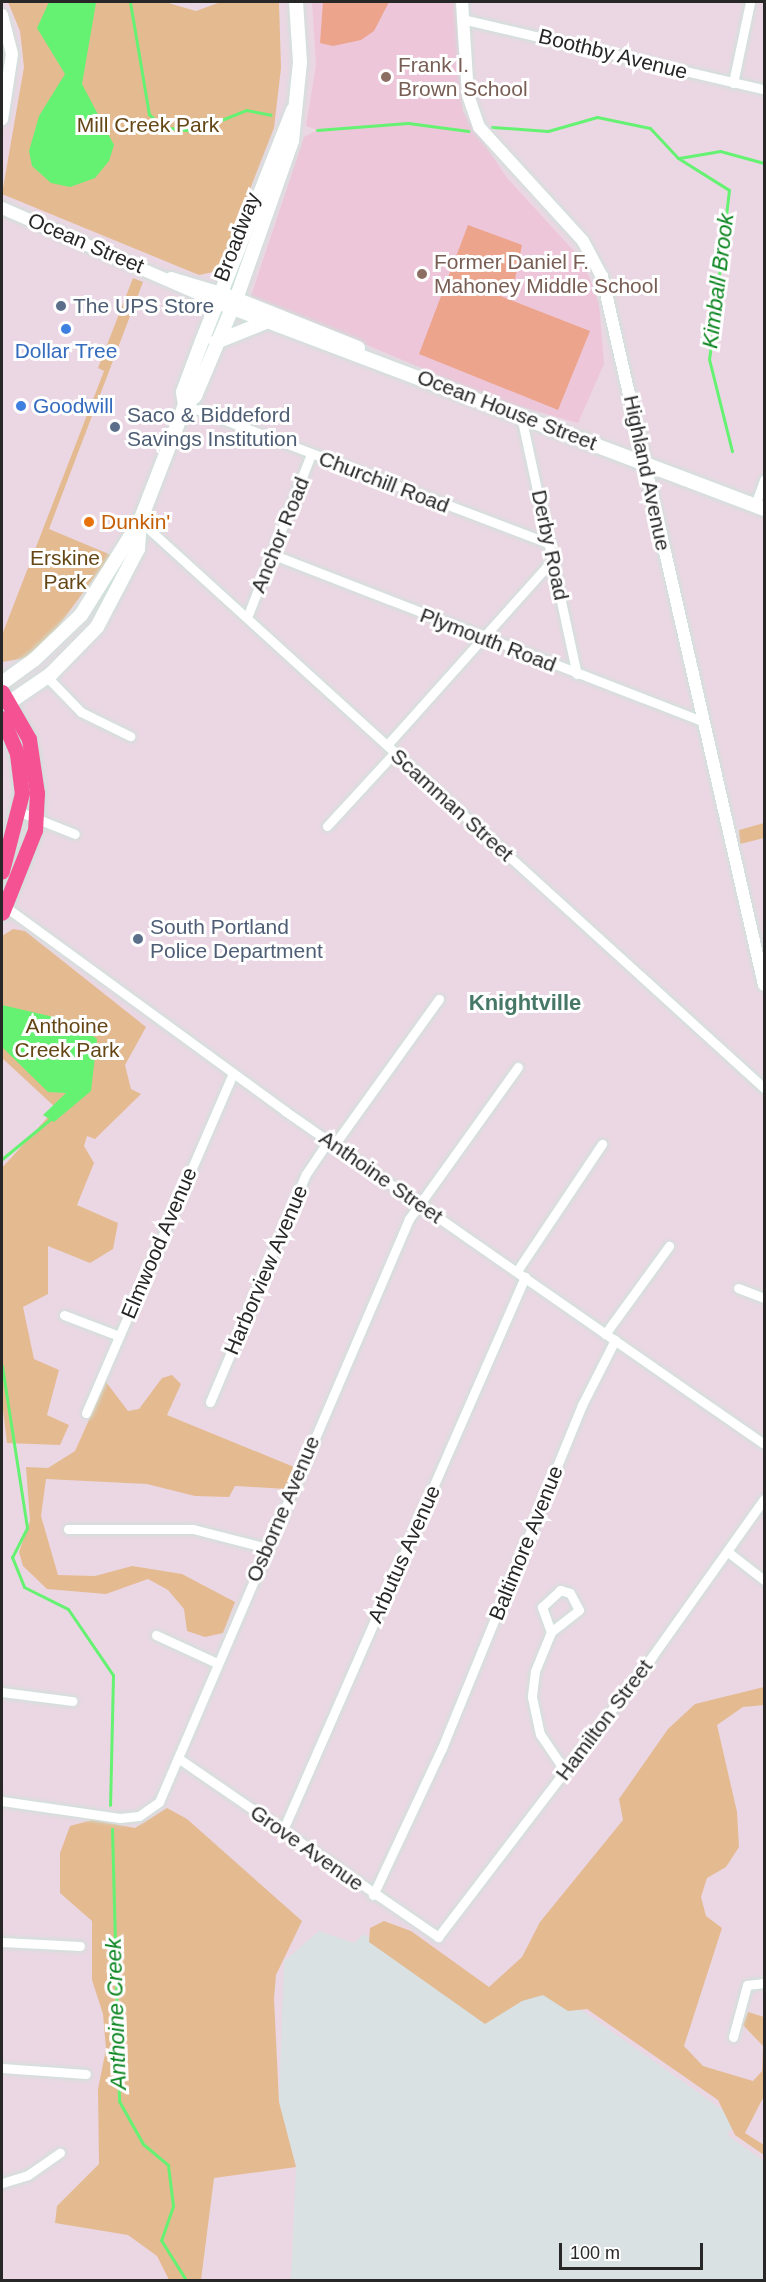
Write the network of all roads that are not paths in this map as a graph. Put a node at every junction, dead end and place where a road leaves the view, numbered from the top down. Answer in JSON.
{"nodes":[{"id":1,"x":296,"y":2,"type":"edge"},
{"id":2,"x":462,"y":2,"type":"edge"},
{"id":3,"x":750,"y":2,"type":"edge"},
{"id":4,"x":2,"y":15,"type":"edge"},
{"id":5,"x":462,"y":19,"type":"junction"},
{"id":6,"x":733,"y":82,"type":"junction"},
{"id":7,"x":765,"y":89,"type":"edge"},
{"id":8,"x":293,"y":110,"type":"junction"},
{"id":9,"x":2,"y":119,"type":"edge"},
{"id":10,"x":2,"y":208,"type":"edge"},
{"id":11,"x":219,"y":298,"type":"junction"},
{"id":12,"x":234,"y":304,"type":"junction"},
{"id":13,"x":265,"y":322,"type":"junction"},
{"id":14,"x":216,"y":342,"type":"junction"},
{"id":15,"x":370,"y":358,"type":"junction"},
{"id":16,"x":184,"y":405,"type":"junction"},
{"id":17,"x":521,"y":416,"type":"junction"},
{"id":18,"x":311,"y":454,"type":"junction"},
{"id":19,"x":644,"y":461,"type":"junction"},
{"id":20,"x":765,"y":480,"type":"edge"},
{"id":21,"x":760,"y":507,"type":"edge"},
{"id":22,"x":140,"y":521,"type":"junction"},
{"id":23,"x":550,"y":544,"type":"junction"},
{"id":24,"x":274,"y":555,"type":"junction"},
{"id":25,"x":554,"y":558,"type":"junction"},
{"id":26,"x":248,"y":615,"type":"junction"},
{"id":27,"x":483,"y":638,"type":"junction"},
{"id":28,"x":577,"y":674,"type":"junction"},
{"id":29,"x":47,"y":677,"type":"junction"},
{"id":30,"x":2,"y":683,"type":"edge"},
{"id":31,"x":4,"y":701,"type":"edge"},
{"id":32,"x":2,"y":718,"type":"edge"},
{"id":33,"x":704,"y":722,"type":"junction"},
{"id":34,"x":130,"y":736,"type":"dead end"},
{"id":35,"x":2,"y":742,"type":"edge"},
{"id":36,"x":387,"y":745,"type":"junction"},
{"id":37,"x":395,"y":752,"type":"junction"},
{"id":38,"x":17,"y":754,"type":"junction"},
{"id":39,"x":20,"y":812,"type":"junction"},
{"id":40,"x":37,"y":819,"type":"junction"},
{"id":41,"x":327,"y":826,"type":"dead end"},
{"id":42,"x":75,"y":834,"type":"dead end"},
{"id":43,"x":2,"y":871,"type":"edge"},
{"id":44,"x":3,"y":908,"type":"edge"},
{"id":45,"x":765,"y":985,"type":"edge"},
{"id":46,"x":439,"y":999,"type":"dead end"},
{"id":47,"x":518,"y":1067,"type":"dead end"},
{"id":48,"x":233,"y":1074,"type":"junction"},
{"id":49,"x":765,"y":1088,"type":"edge"},
{"id":50,"x":331,"y":1143,"type":"junction"},
{"id":51,"x":602,"y":1144,"type":"dead end"},
{"id":52,"x":418,"y":1203,"type":"junction"},
{"id":53,"x":669,"y":1246,"type":"dead end"},
{"id":54,"x":521,"y":1274,"type":"junction"},
{"id":55,"x":738,"y":1288,"type":"dead end"},
{"id":56,"x":765,"y":1298,"type":"edge"},
{"id":57,"x":64,"y":1315,"type":"dead end"},
{"id":58,"x":605,"y":1334,"type":"junction"},
{"id":59,"x":118,"y":1336,"type":"junction"},
{"id":60,"x":615,"y":1341,"type":"junction"},
{"id":61,"x":210,"y":1402,"type":"dead end"},
{"id":62,"x":86,"y":1413,"type":"dead end"},
{"id":63,"x":765,"y":1444,"type":"edge"},
{"id":64,"x":765,"y":1498,"type":"edge"},
{"id":65,"x":68,"y":1528,"type":"dead end"},
{"id":66,"x":267,"y":1548,"type":"junction"},
{"id":67,"x":728,"y":1552,"type":"junction"},
{"id":68,"x":765,"y":1580,"type":"edge"},
{"id":69,"x":551,"y":1632,"type":"junction"},
{"id":70,"x":156,"y":1635,"type":"dead end"},
{"id":71,"x":217,"y":1663,"type":"junction"},
{"id":72,"x":2,"y":1692,"type":"edge"},
{"id":73,"x":72,"y":1701,"type":"dead end"},
{"id":74,"x":178,"y":1758,"type":"junction"},
{"id":75,"x":565,"y":1771,"type":"junction"},
{"id":76,"x":2,"y":1801,"type":"edge"},
{"id":77,"x":284,"y":1830,"type":"junction"},
{"id":78,"x":373,"y":1895,"type":"junction"},
{"id":79,"x":438,"y":1937,"type":"joint"},
{"id":80,"x":2,"y":1942,"type":"edge"},
{"id":81,"x":80,"y":1946,"type":"dead end"},
{"id":82,"x":765,"y":1983,"type":"edge"},
{"id":83,"x":733,"y":2037,"type":"dead end"},
{"id":84,"x":2,"y":2068,"type":"edge"},
{"id":85,"x":86,"y":2074,"type":"dead end"},
{"id":86,"x":60,"y":2153,"type":"dead end"},
{"id":87,"x":2,"y":2183,"type":"edge"}],
"edges":[{"from":1,"to":8,"type":"main road","name":"Broadway"},
{"from":2,"to":5,"type":"street","name":"Highland Avenue"},
{"from":3,"to":6,"type":"street"},
{"from":4,"to":9,"type":"street"},
{"from":5,"to":6,"type":"street","name":"Boothby Avenue"},
{"from":5,"to":19,"type":"street","name":"Highland Avenue"},
{"from":6,"to":7,"type":"street","name":"Boothby Avenue"},
{"from":8,"to":11,"type":"main road","name":"Broadway"},
{"from":8,"to":12,"type":"main road","name":"Broadway"},
{"from":10,"to":11,"type":"street","name":"Ocean Street"},
{"from":11,"to":12,"type":"main road","name":"Ocean House Street"},
{"from":11,"to":16,"type":"main road","name":"Broadway"},
{"from":12,"to":13,"type":"main road","name":"Ocean House Street"},
{"from":12,"to":14,"type":"main road","name":"Broadway"},
{"from":12,"to":15,"type":"main road","name":"Ocean House Street"},
{"from":13,"to":14,"type":"main road"},
{"from":13,"to":15,"type":"main road","name":"Ocean House Street"},
{"from":14,"to":16,"type":"main road","name":"Broadway"},
{"from":15,"to":17,"type":"main road","name":"Ocean House Street"},
{"from":16,"to":18,"type":"street","name":"Churchill Road"},
{"from":16,"to":22,"type":"main road","name":"Broadway"},
{"from":17,"to":19,"type":"main road","name":"Ocean House Street"},
{"from":17,"to":23,"type":"street","name":"Derby Road"},
{"from":18,"to":23,"type":"street","name":"Churchill Road"},
{"from":18,"to":24,"type":"street","name":"Anchor Road"},
{"from":19,"to":21,"type":"main road"},
{"from":19,"to":33,"type":"street","name":"Highland Avenue"},
{"from":20,"to":21,"type":"street"},
{"from":22,"to":26,"type":"street","name":"Scamman Street"},
{"from":22,"to":29,"type":"main road","name":"Broadway"},
{"from":22,"to":30,"type":"main road","name":"Broadway"},
{"from":23,"to":25,"type":"street","name":"Derby Road"},
{"from":24,"to":26,"type":"street","name":"Anchor Road"},
{"from":24,"to":27,"type":"street","name":"Plymouth Road"},
{"from":25,"to":27,"type":"street"},
{"from":25,"to":28,"type":"street","name":"Derby Road"},
{"from":26,"to":36,"type":"street","name":"Scamman Street"},
{"from":27,"to":28,"type":"street","name":"Plymouth Road"},
{"from":27,"to":36,"type":"street"},
{"from":28,"to":33,"type":"street","name":"Plymouth Road"},
{"from":29,"to":31,"type":"main road","name":"Broadway"},
{"from":29,"to":34,"type":"street"},
{"from":31,"to":40,"type":"main road","name":"Broadway"},
{"from":32,"to":38,"type":"main road"},
{"from":33,"to":45,"type":"street","name":"Highland Avenue"},
{"from":35,"to":38,"type":"main road"},
{"from":36,"to":37,"type":"street","name":"Scamman Street"},
{"from":37,"to":41,"type":"street"},
{"from":37,"to":49,"type":"street","name":"Scamman Street"},
{"from":38,"to":39,"type":"main road"},
{"from":39,"to":40,"type":"street"},
{"from":39,"to":43,"type":"main road"},
{"from":40,"to":42,"type":"street"},
{"from":40,"to":44,"type":"main road","name":"Broadway"},
{"from":44,"to":48,"type":"street","name":"Anthoine Street"},
{"from":46,"to":50,"type":"street","name":"Harborview Avenue"},
{"from":47,"to":52,"type":"street","name":"Osborne Avenue"},
{"from":48,"to":50,"type":"street","name":"Anthoine Street"},
{"from":48,"to":59,"type":"street","name":"Elmwood Avenue"},
{"from":50,"to":52,"type":"street","name":"Anthoine Street"},
{"from":50,"to":61,"type":"street","name":"Harborview Avenue"},
{"from":51,"to":54,"type":"street","name":"Arbutus Avenue"},
{"from":52,"to":54,"type":"street","name":"Anthoine Street"},
{"from":52,"to":66,"type":"street","name":"Osborne Avenue"},
{"from":53,"to":58,"type":"street"},
{"from":54,"to":58,"type":"street","name":"Anthoine Street"},
{"from":54,"to":77,"type":"street","name":"Arbutus Avenue"},
{"from":55,"to":56,"type":"street"},
{"from":57,"to":59,"type":"street"},
{"from":58,"to":60,"type":"street","name":"Anthoine Street"},
{"from":59,"to":62,"type":"street","name":"Elmwood Avenue"},
{"from":60,"to":63,"type":"street","name":"Anthoine Street"},
{"from":60,"to":78,"type":"street","name":"Baltimore Avenue"},
{"from":64,"to":67,"type":"street","name":"Hamilton Street"},
{"from":65,"to":66,"type":"street"},
{"from":66,"to":71,"type":"street","name":"Osborne Avenue"},
{"from":67,"to":68,"type":"street"},
{"from":67,"to":75,"type":"street","name":"Hamilton Street"},
{"from":69,"to":69,"type":"street"},
{"from":69,"to":75,"type":"street"},
{"from":70,"to":71,"type":"street"},
{"from":71,"to":74,"type":"street","name":"Osborne Avenue"},
{"from":72,"to":73,"type":"street"},
{"from":74,"to":76,"type":"street","name":"Osborne Avenue"},
{"from":74,"to":77,"type":"street","name":"Grove Avenue"},
{"from":75,"to":79,"type":"street","name":"Hamilton Street"},
{"from":77,"to":78,"type":"street","name":"Grove Avenue"},
{"from":78,"to":79,"type":"street","name":"Grove Avenue"},
{"from":80,"to":81,"type":"street"},
{"from":82,"to":83,"type":"street"},
{"from":84,"to":85,"type":"street"},
{"from":86,"to":87,"type":"street"}]}
